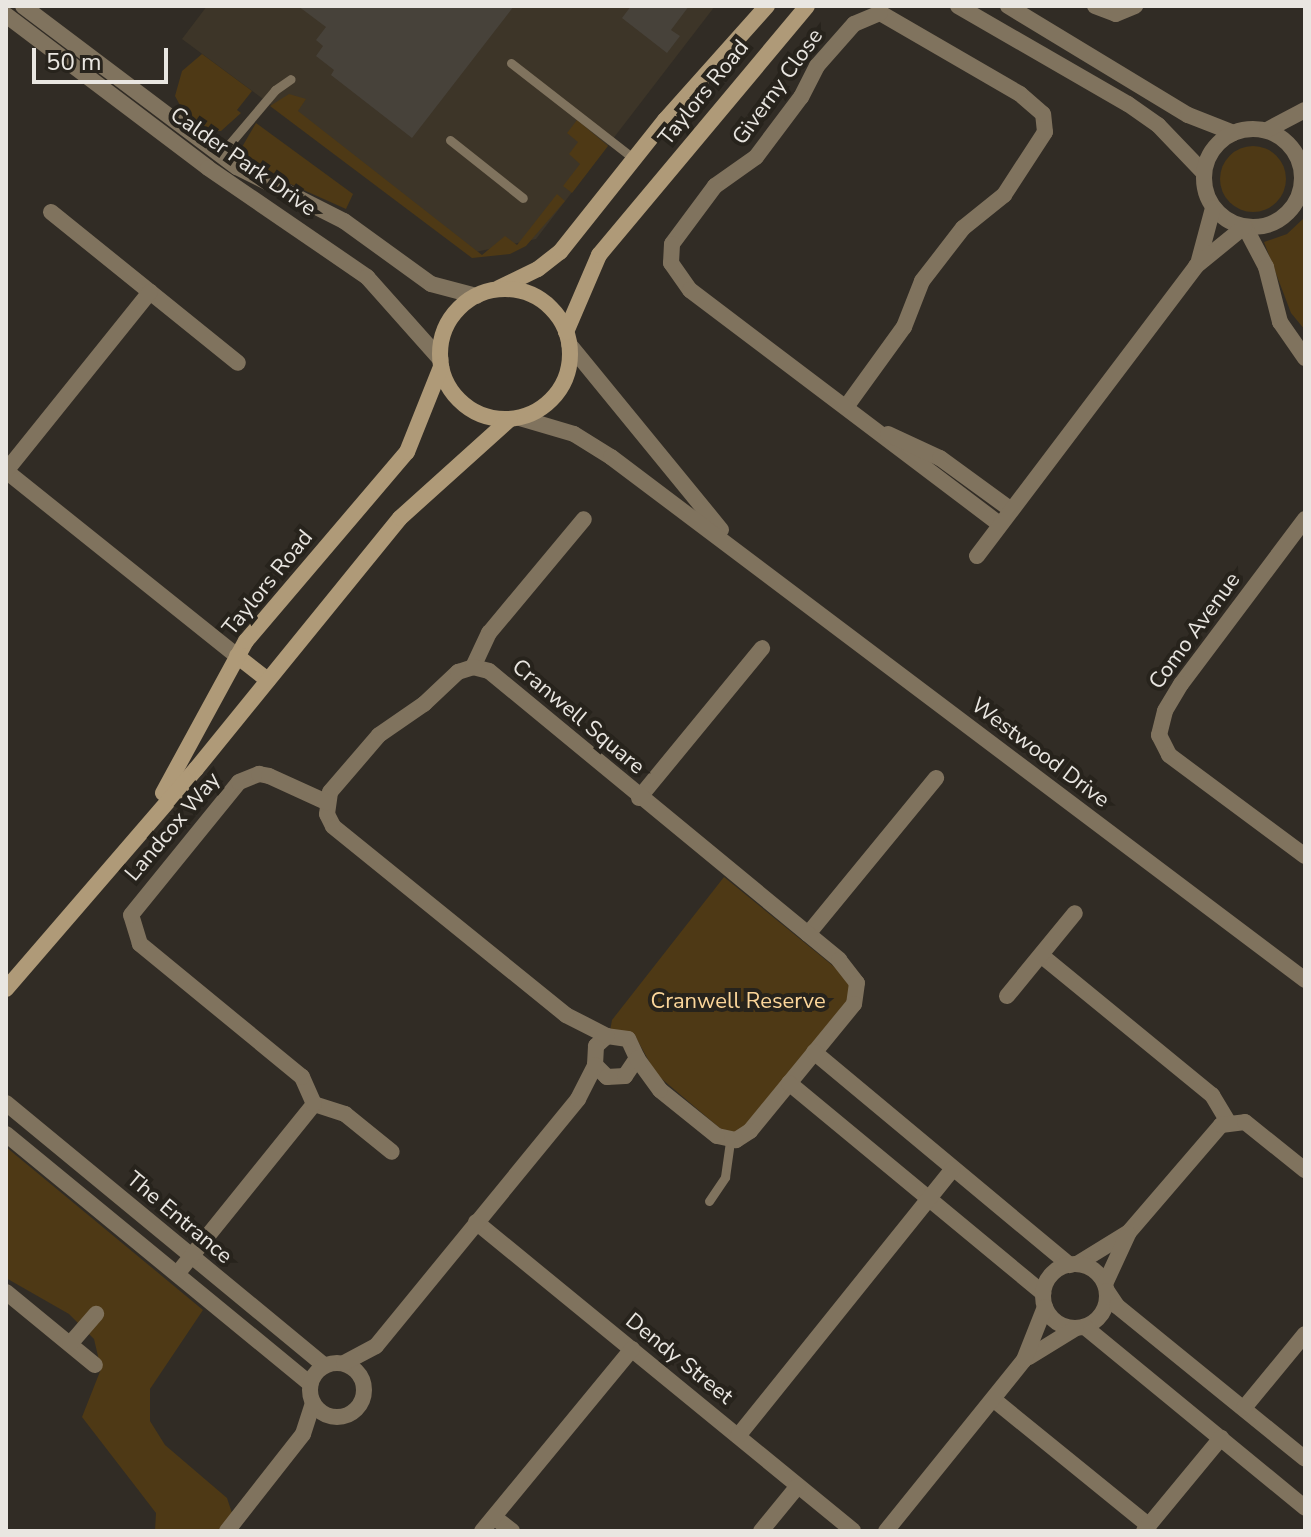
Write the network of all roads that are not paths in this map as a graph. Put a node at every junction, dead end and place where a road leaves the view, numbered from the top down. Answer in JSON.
{"nodes":[{"id":1,"x":23,"y":6,"type":"edge"},
{"id":2,"x":767,"y":6,"type":"edge"},
{"id":3,"x":807,"y":6,"type":"edge"},
{"id":4,"x":958,"y":6,"type":"edge"},
{"id":5,"x":1008,"y":6,"type":"edge"},
{"id":6,"x":1095,"y":6,"type":"edge"},
{"id":7,"x":1135,"y":6,"type":"edge"},
{"id":8,"x":44,"y":12,"type":"edge"},
{"id":9,"x":6,"y":15,"type":"edge"},
{"id":10,"x":29,"y":33,"type":"junction"},
{"id":11,"x":511,"y":63,"type":"dead end"},
{"id":12,"x":291,"y":79,"type":"dead end"},
{"id":13,"x":1305,"y":110,"type":"edge"},
{"id":14,"x":1267,"y":130,"type":"junction"},
{"id":15,"x":1234,"y":133,"type":"junction"},
{"id":16,"x":1305,"y":139,"type":"edge"},
{"id":17,"x":450,"y":140,"type":"dead end"},
{"id":18,"x":221,"y":154,"type":"junction"},
{"id":19,"x":633,"y":158,"type":"junction"},
{"id":20,"x":1301,"y":161,"type":"edge"},
{"id":21,"x":208,"y":168,"type":"junction"},
{"id":22,"x":1204,"y":173,"type":"junction"},
{"id":23,"x":523,"y":198,"type":"dead end"},
{"id":24,"x":1213,"y":208,"type":"junction"},
{"id":25,"x":51,"y":212,"type":"dead end"},
{"id":26,"x":1244,"y":227,"type":"junction"},
{"id":27,"x":1198,"y":264,"type":"junction"},
{"id":28,"x":494,"y":290,"type":"junction"},
{"id":29,"x":150,"y":292,"type":"junction"},
{"id":30,"x":476,"y":296,"type":"junction"},
{"id":31,"x":568,"y":338,"type":"junction"},
{"id":32,"x":1305,"y":358,"type":"edge"},
{"id":33,"x":238,"y":363,"type":"dead end"},
{"id":34,"x":441,"y":364,"type":"junction"},
{"id":35,"x":846,"y":407,"type":"junction"},
{"id":36,"x":515,"y":418,"type":"junction"},
{"id":37,"x":875,"y":430,"type":"junction"},
{"id":38,"x":6,"y":471,"type":"edge"},
{"id":39,"x":1010,"y":509,"type":"junction"},
{"id":40,"x":584,"y":519,"type":"dead end"},
{"id":41,"x":1305,"y":519,"type":"edge"},
{"id":42,"x":999,"y":524,"type":"junction"},
{"id":43,"x":977,"y":556,"type":"dead end"},
{"id":44,"x":749,"y":561,"type":"junction"},
{"id":45,"x":762,"y":648,"type":"dead end"},
{"id":46,"x":237,"y":656,"type":"junction"},
{"id":47,"x":473,"y":667,"type":"junction"},
{"id":48,"x":268,"y":680,"type":"junction"},
{"id":49,"x":936,"y":778,"type":"dead end"},
{"id":50,"x":639,"y":798,"type":"junction"},
{"id":51,"x":326,"y":802,"type":"junction"},
{"id":52,"x":135,"y":835,"type":"junction"},
{"id":53,"x":1305,"y":856,"type":"edge"},
{"id":54,"x":1075,"y":913,"type":"dead end"},
{"id":55,"x":808,"y":934,"type":"junction"},
{"id":56,"x":1042,"y":956,"type":"junction"},
{"id":57,"x":1305,"y":980,"type":"edge"},
{"id":58,"x":6,"y":989,"type":"edge"},
{"id":59,"x":1007,"y":996,"type":"dead end"},
{"id":60,"x":566,"y":1015,"type":"junction"},
{"id":61,"x":607,"y":1036,"type":"junction"},
{"id":62,"x":814,"y":1052,"type":"junction"},
{"id":63,"x":637,"y":1058,"type":"junction"},
{"id":64,"x":594,"y":1059,"type":"junction"},
{"id":65,"x":619,"y":1077,"type":"junction"},
{"id":66,"x":789,"y":1083,"type":"junction"},
{"id":67,"x":660,"y":1090,"type":"junction"},
{"id":68,"x":578,"y":1099,"type":"junction"},
{"id":69,"x":6,"y":1103,"type":"edge"},
{"id":70,"x":314,"y":1104,"type":"junction"},
{"id":71,"x":1229,"y":1123,"type":"junction"},
{"id":72,"x":6,"y":1134,"type":"edge"},
{"id":73,"x":730,"y":1142,"type":"junction"},
{"id":74,"x":392,"y":1152,"type":"dead end"},
{"id":75,"x":953,"y":1169,"type":"junction"},
{"id":76,"x":1305,"y":1170,"type":"edge"},
{"id":77,"x":929,"y":1197,"type":"junction"},
{"id":78,"x":709,"y":1201,"type":"dead end"},
{"id":79,"x":476,"y":1222,"type":"junction"},
{"id":80,"x":1129,"y":1232,"type":"junction"},
{"id":81,"x":191,"y":1256,"type":"junction"},
{"id":82,"x":1074,"y":1264,"type":"junction"},
{"id":83,"x":177,"y":1274,"type":"junction"},
{"id":84,"x":1106,"y":1287,"type":"junction"},
{"id":85,"x":6,"y":1292,"type":"edge"},
{"id":86,"x":1044,"y":1300,"type":"junction"},
{"id":87,"x":96,"y":1314,"type":"dead end"},
{"id":88,"x":1081,"y":1328,"type":"junction"},
{"id":89,"x":1305,"y":1334,"type":"edge"},
{"id":90,"x":70,"y":1344,"type":"junction"},
{"id":91,"x":376,"y":1346,"type":"junction"},
{"id":92,"x":632,"y":1349,"type":"junction"},
{"id":93,"x":1024,"y":1360,"type":"junction"},
{"id":94,"x":344,"y":1363,"type":"junction"},
{"id":95,"x":95,"y":1365,"type":"dead end"},
{"id":96,"x":324,"y":1365,"type":"junction"},
{"id":97,"x":363,"y":1381,"type":"junction"},
{"id":98,"x":310,"y":1384,"type":"junction"},
{"id":99,"x":993,"y":1399,"type":"junction"},
{"id":100,"x":313,"y":1404,"type":"junction"},
{"id":101,"x":1244,"y":1408,"type":"junction"},
{"id":102,"x":331,"y":1417,"type":"junction"},
{"id":103,"x":303,"y":1434,"type":"junction"},
{"id":104,"x":738,"y":1436,"type":"junction"},
{"id":105,"x":1221,"y":1438,"type":"junction"},
{"id":106,"x":1305,"y":1459,"type":"edge"},
{"id":107,"x":798,"y":1486,"type":"junction"},
{"id":108,"x":1305,"y":1508,"type":"edge"},
{"id":109,"x":494,"y":1517,"type":"junction"},
{"id":110,"x":1147,"y":1528,"type":"edge"},
{"id":111,"x":227,"y":1531,"type":"edge"},
{"id":112,"x":482,"y":1531,"type":"edge"},
{"id":113,"x":512,"y":1531,"type":"edge"},
{"id":114,"x":761,"y":1531,"type":"edge"},
{"id":115,"x":853,"y":1531,"type":"edge"},
{"id":116,"x":886,"y":1531,"type":"edge"}],
"edges":[{"from":1,"to":8,"type":"street","name":"Calder Park Drive"},
{"from":2,"to":19,"type":"main road","name":"Taylors Road"},
{"from":3,"to":31,"type":"main road","name":"Taylors Road"},
{"from":4,"to":22,"type":"street"},
{"from":5,"to":15,"type":"street"},
{"from":6,"to":7,"type":"street"},
{"from":8,"to":10,"type":"street"},
{"from":8,"to":18,"type":"street","name":"Calder Park Drive"},
{"from":9,"to":10,"type":"street","name":"Calder Park Drive"},
{"from":10,"to":21,"type":"street","name":"Calder Park Drive"},
{"from":11,"to":19,"type":"lane"},
{"from":12,"to":18,"type":"lane"},
{"from":13,"to":14,"type":"street"},
{"from":14,"to":15,"type":"street"},
{"from":14,"to":20,"type":"street"},
{"from":15,"to":22,"type":"street"},
{"from":16,"to":20,"type":"street"},
{"from":17,"to":23,"type":"lane"},
{"from":18,"to":21,"type":"street"},
{"from":18,"to":30,"type":"street","name":"Calder Park Drive"},
{"from":19,"to":28,"type":"main road","name":"Taylors Road"},
{"from":20,"to":26,"type":"street"},
{"from":21,"to":34,"type":"street","name":"Calder Park Drive"},
{"from":22,"to":24,"type":"street"},
{"from":24,"to":26,"type":"street"},
{"from":24,"to":27,"type":"street"},
{"from":25,"to":29,"type":"street"},
{"from":26,"to":27,"type":"street"},
{"from":26,"to":32,"type":"street"},
{"from":27,"to":39,"type":"street"},
{"from":28,"to":30,"type":"main road"},
{"from":28,"to":31,"type":"main road"},
{"from":29,"to":33,"type":"street"},
{"from":29,"to":38,"type":"street"},
{"from":30,"to":34,"type":"main road"},
{"from":31,"to":36,"type":"main road"},
{"from":31,"to":44,"type":"street","name":"Westwood Drive"},
{"from":34,"to":36,"type":"main road"},
{"from":34,"to":46,"type":"main road","name":"Taylors Road"},
{"from":35,"to":35,"type":"street","name":"Giverny Close"},
{"from":35,"to":37,"type":"street","name":"Giverny Close"},
{"from":36,"to":44,"type":"street","name":"Westwood Drive"},
{"from":36,"to":48,"type":"main road","name":"Taylors Road"},
{"from":37,"to":39,"type":"street","name":"Giverny Close"},
{"from":37,"to":42,"type":"street","name":"Giverny Close"},
{"from":38,"to":46,"type":"street"},
{"from":39,"to":42,"type":"street"},
{"from":40,"to":47,"type":"street"},
{"from":41,"to":53,"type":"street","name":"Como Avenue"},
{"from":42,"to":43,"type":"street"},
{"from":44,"to":57,"type":"street","name":"Westwood Drive"},
{"from":45,"to":50,"type":"street"},
{"from":46,"to":48,"type":"main road"},
{"from":46,"to":52,"type":"main road","name":"Taylors Road"},
{"from":47,"to":50,"type":"street","name":"Cranwell Square"},
{"from":47,"to":51,"type":"street"},
{"from":48,"to":52,"type":"main road","name":"Taylors Road"},
{"from":49,"to":55,"type":"street"},
{"from":50,"to":55,"type":"street","name":"Cranwell Square"},
{"from":51,"to":60,"type":"street"},
{"from":51,"to":70,"type":"street","name":"Landcox Way"},
{"from":52,"to":58,"type":"main road","name":"Taylors Road"},
{"from":54,"to":56,"type":"street"},
{"from":55,"to":62,"type":"street","name":"Cranwell Square"},
{"from":56,"to":59,"type":"street"},
{"from":56,"to":71,"type":"street"},
{"from":60,"to":61,"type":"street"},
{"from":60,"to":64,"type":"street"},
{"from":61,"to":63,"type":"street"},
{"from":61,"to":64,"type":"street"},
{"from":62,"to":66,"type":"street","name":"Cranwell Square"},
{"from":62,"to":75,"type":"street"},
{"from":63,"to":65,"type":"street"},
{"from":63,"to":67,"type":"street"},
{"from":64,"to":65,"type":"street"},
{"from":64,"to":68,"type":"street"},
{"from":65,"to":67,"type":"street"},
{"from":65,"to":68,"type":"street"},
{"from":66,"to":73,"type":"street","name":"Cranwell Square"},
{"from":66,"to":77,"type":"street"},
{"from":67,"to":73,"type":"street"},
{"from":68,"to":79,"type":"street"},
{"from":69,"to":81,"type":"street","name":"The Entrance"},
{"from":70,"to":74,"type":"street"},
{"from":70,"to":81,"type":"street"},
{"from":71,"to":76,"type":"street"},
{"from":71,"to":80,"type":"street"},
{"from":72,"to":83,"type":"street","name":"The Entrance"},
{"from":73,"to":78,"type":"lane"},
{"from":75,"to":77,"type":"street"},
{"from":75,"to":82,"type":"street"},
{"from":77,"to":86,"type":"street"},
{"from":77,"to":104,"type":"street"},
{"from":79,"to":91,"type":"street"},
{"from":79,"to":92,"type":"street","name":"Dendy Street"},
{"from":80,"to":82,"type":"street"},
{"from":80,"to":84,"type":"street"},
{"from":81,"to":83,"type":"street"},
{"from":81,"to":96,"type":"street","name":"The Entrance"},
{"from":82,"to":84,"type":"street"},
{"from":82,"to":86,"type":"street"},
{"from":83,"to":98,"type":"street","name":"The Entrance"},
{"from":84,"to":88,"type":"street"},
{"from":84,"to":101,"type":"street"},
{"from":85,"to":90,"type":"street"},
{"from":86,"to":88,"type":"street"},
{"from":86,"to":93,"type":"street"},
{"from":87,"to":90,"type":"street"},
{"from":88,"to":93,"type":"street"},
{"from":88,"to":105,"type":"street"},
{"from":89,"to":101,"type":"street"},
{"from":90,"to":95,"type":"street"},
{"from":91,"to":94,"type":"street"},
{"from":91,"to":97,"type":"street"},
{"from":92,"to":104,"type":"street","name":"Dendy Street"},
{"from":92,"to":109,"type":"street"},
{"from":93,"to":99,"type":"street"},
{"from":94,"to":96,"type":"street"},
{"from":94,"to":97,"type":"street"},
{"from":96,"to":98,"type":"street"},
{"from":97,"to":102,"type":"street"},
{"from":98,"to":100,"type":"street"},
{"from":99,"to":110,"type":"street"},
{"from":99,"to":116,"type":"street"},
{"from":100,"to":102,"type":"street"},
{"from":100,"to":103,"type":"street"},
{"from":101,"to":106,"type":"street"},
{"from":102,"to":103,"type":"street"},
{"from":103,"to":111,"type":"street"},
{"from":104,"to":107,"type":"street","name":"Dendy Street"},
{"from":105,"to":108,"type":"street"},
{"from":105,"to":110,"type":"street"},
{"from":107,"to":114,"type":"street"},
{"from":107,"to":115,"type":"street","name":"Dendy Street"},
{"from":109,"to":112,"type":"street"},
{"from":109,"to":113,"type":"street"}]}
